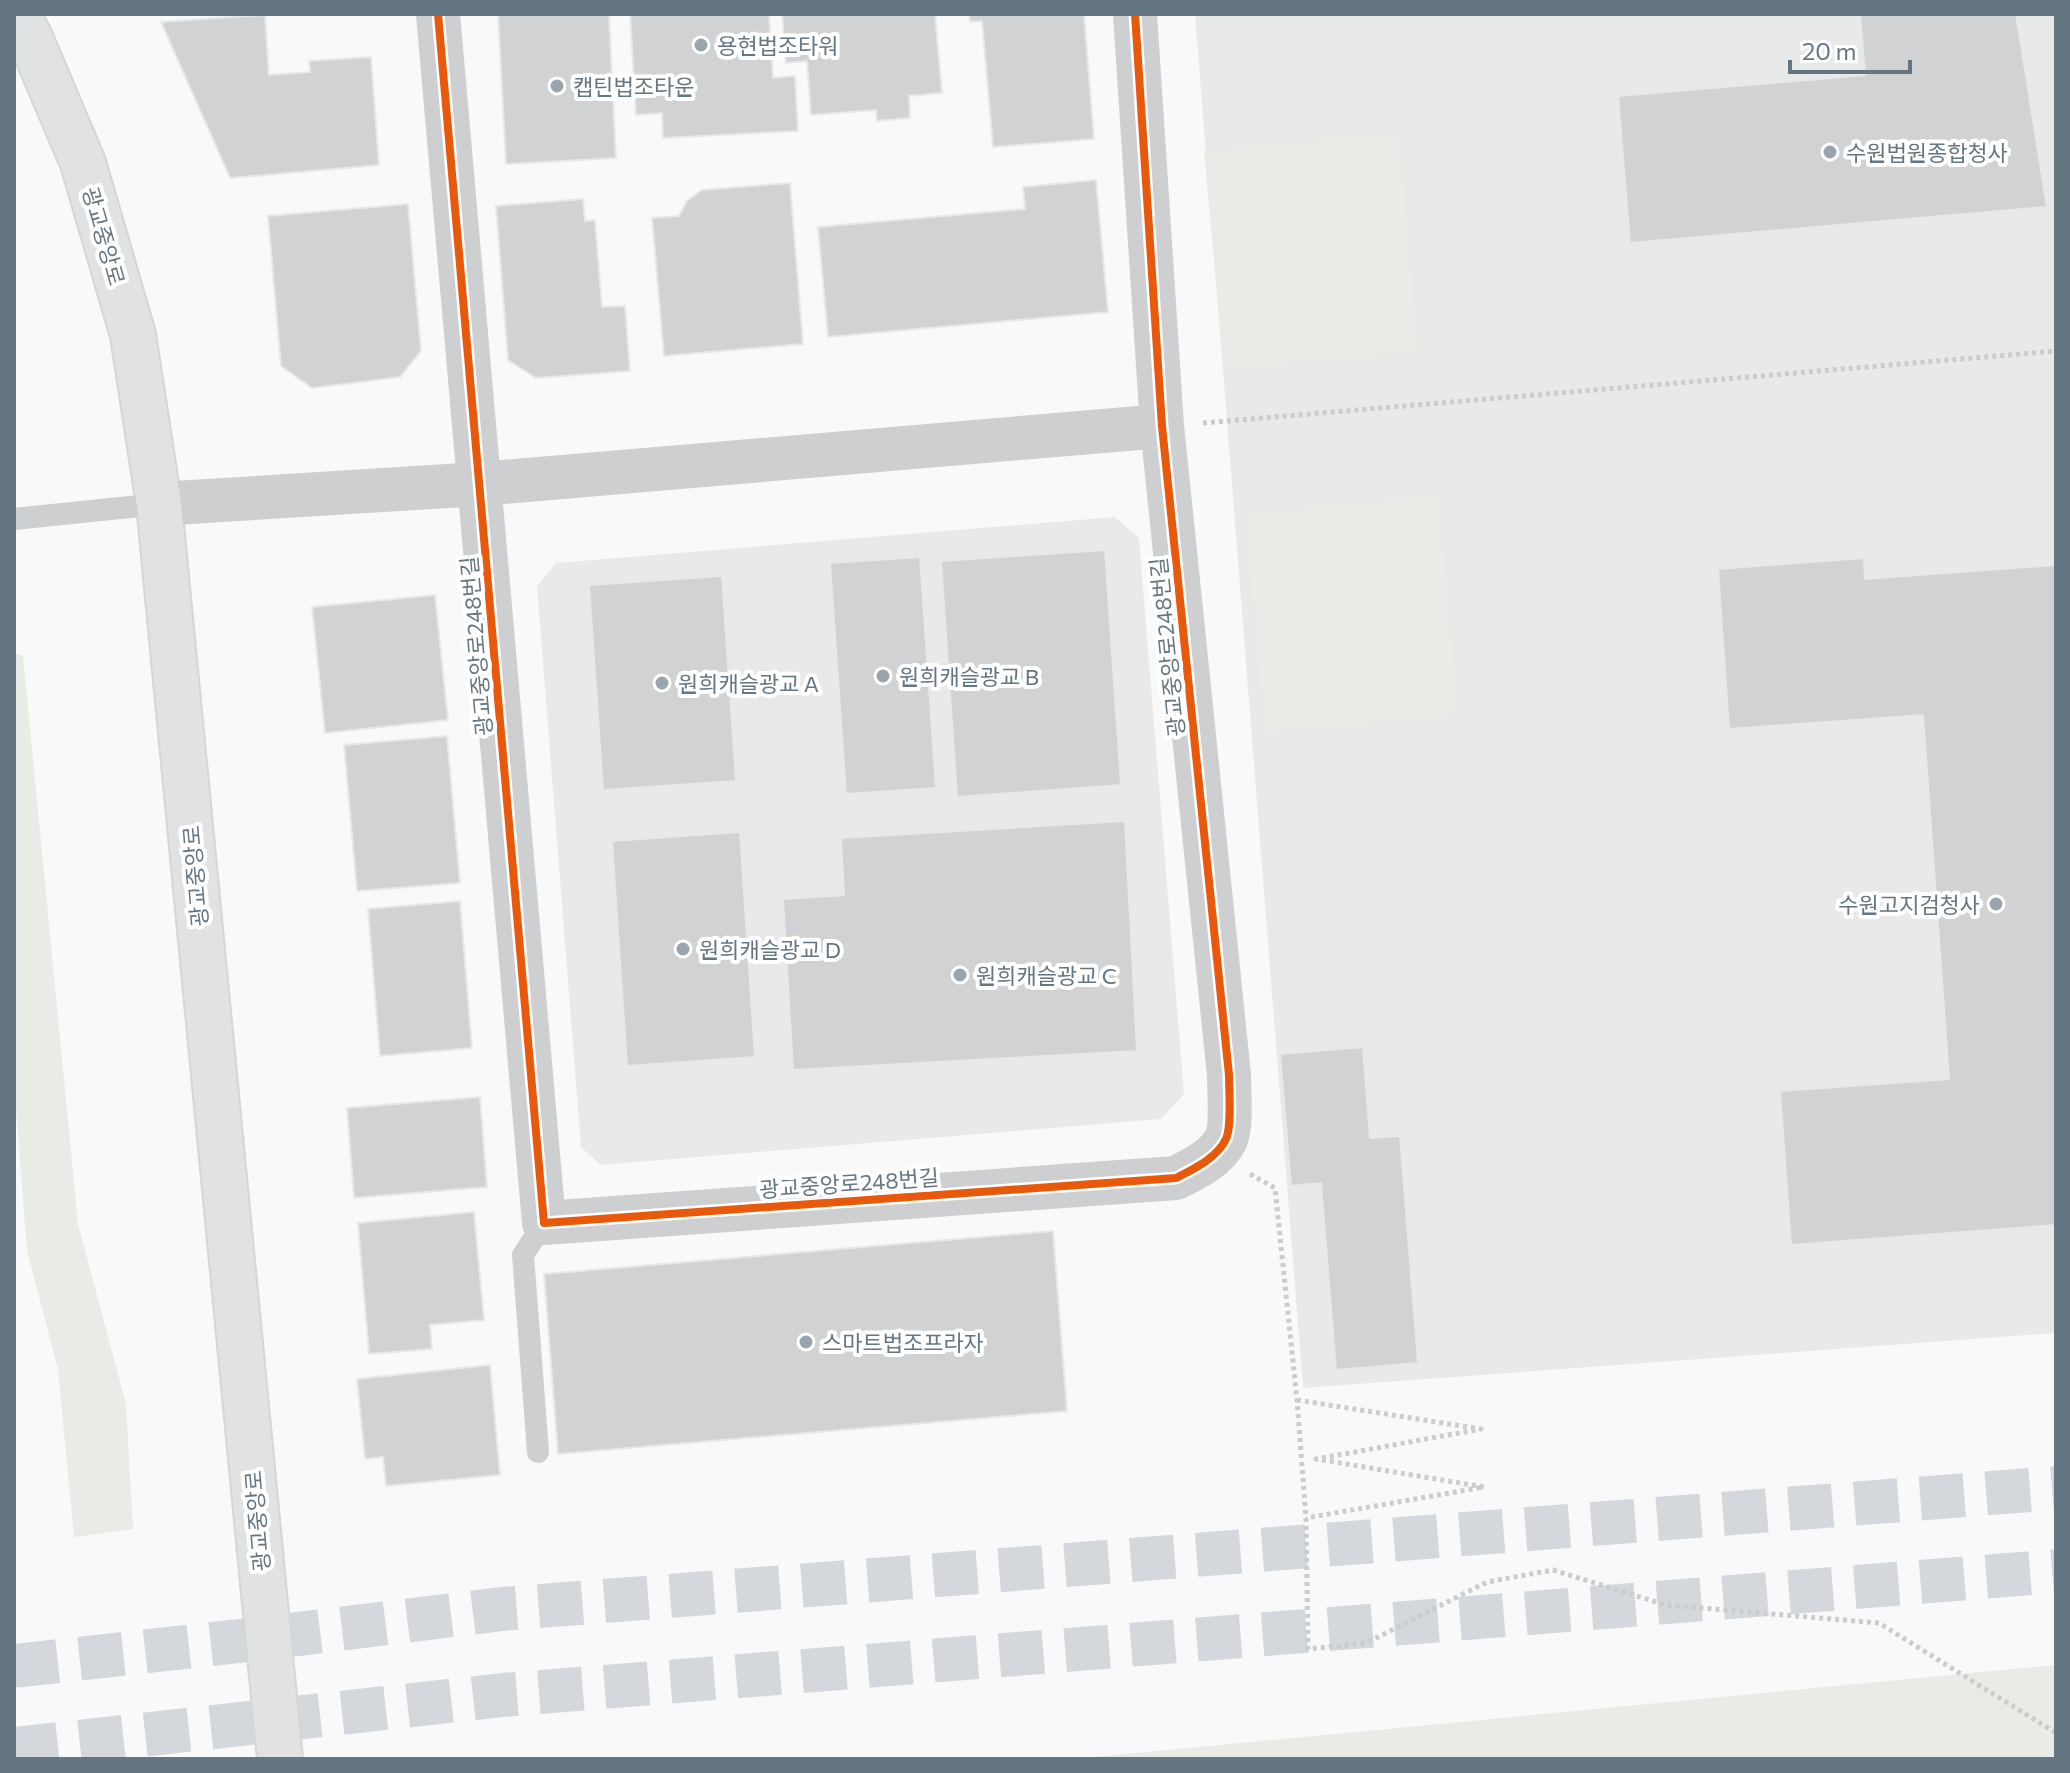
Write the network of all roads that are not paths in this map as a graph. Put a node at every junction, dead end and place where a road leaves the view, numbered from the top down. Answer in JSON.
{"nodes":[{"id":1,"x":17,"y":14,"type":"edge"},
{"id":2,"x":438,"y":14,"type":"edge"},
{"id":3,"x":1135,"y":14,"type":"edge"},
{"id":4,"x":1162,"y":426,"type":"junction"},
{"id":5,"x":480,"y":484,"type":"junction"},
{"id":6,"x":159,"y":504,"type":"junction"},
{"id":7,"x":14,"y":519,"type":"edge"},
{"id":8,"x":544,"y":1223,"type":"junction"},
{"id":9,"x":538,"y":1452,"type":"dead end"},
{"id":10,"x":280,"y":1759,"type":"edge"}],
"edges":[{"from":1,"to":6,"type":"main road","name":"광교중앙로"},
{"from":2,"to":5,"type":"street","name":"광교중앙로248번길"},
{"from":3,"to":4,"type":"street","name":"광교중앙로248번길"},
{"from":4,"to":5,"type":"street"},
{"from":4,"to":8,"type":"street","name":"광교중앙로248번길"},
{"from":5,"to":6,"type":"street"},
{"from":5,"to":8,"type":"street","name":"광교중앙로248번길"},
{"from":6,"to":7,"type":"lane"},
{"from":6,"to":10,"type":"main road","name":"광교중앙로"},
{"from":8,"to":9,"type":"lane"}]}
